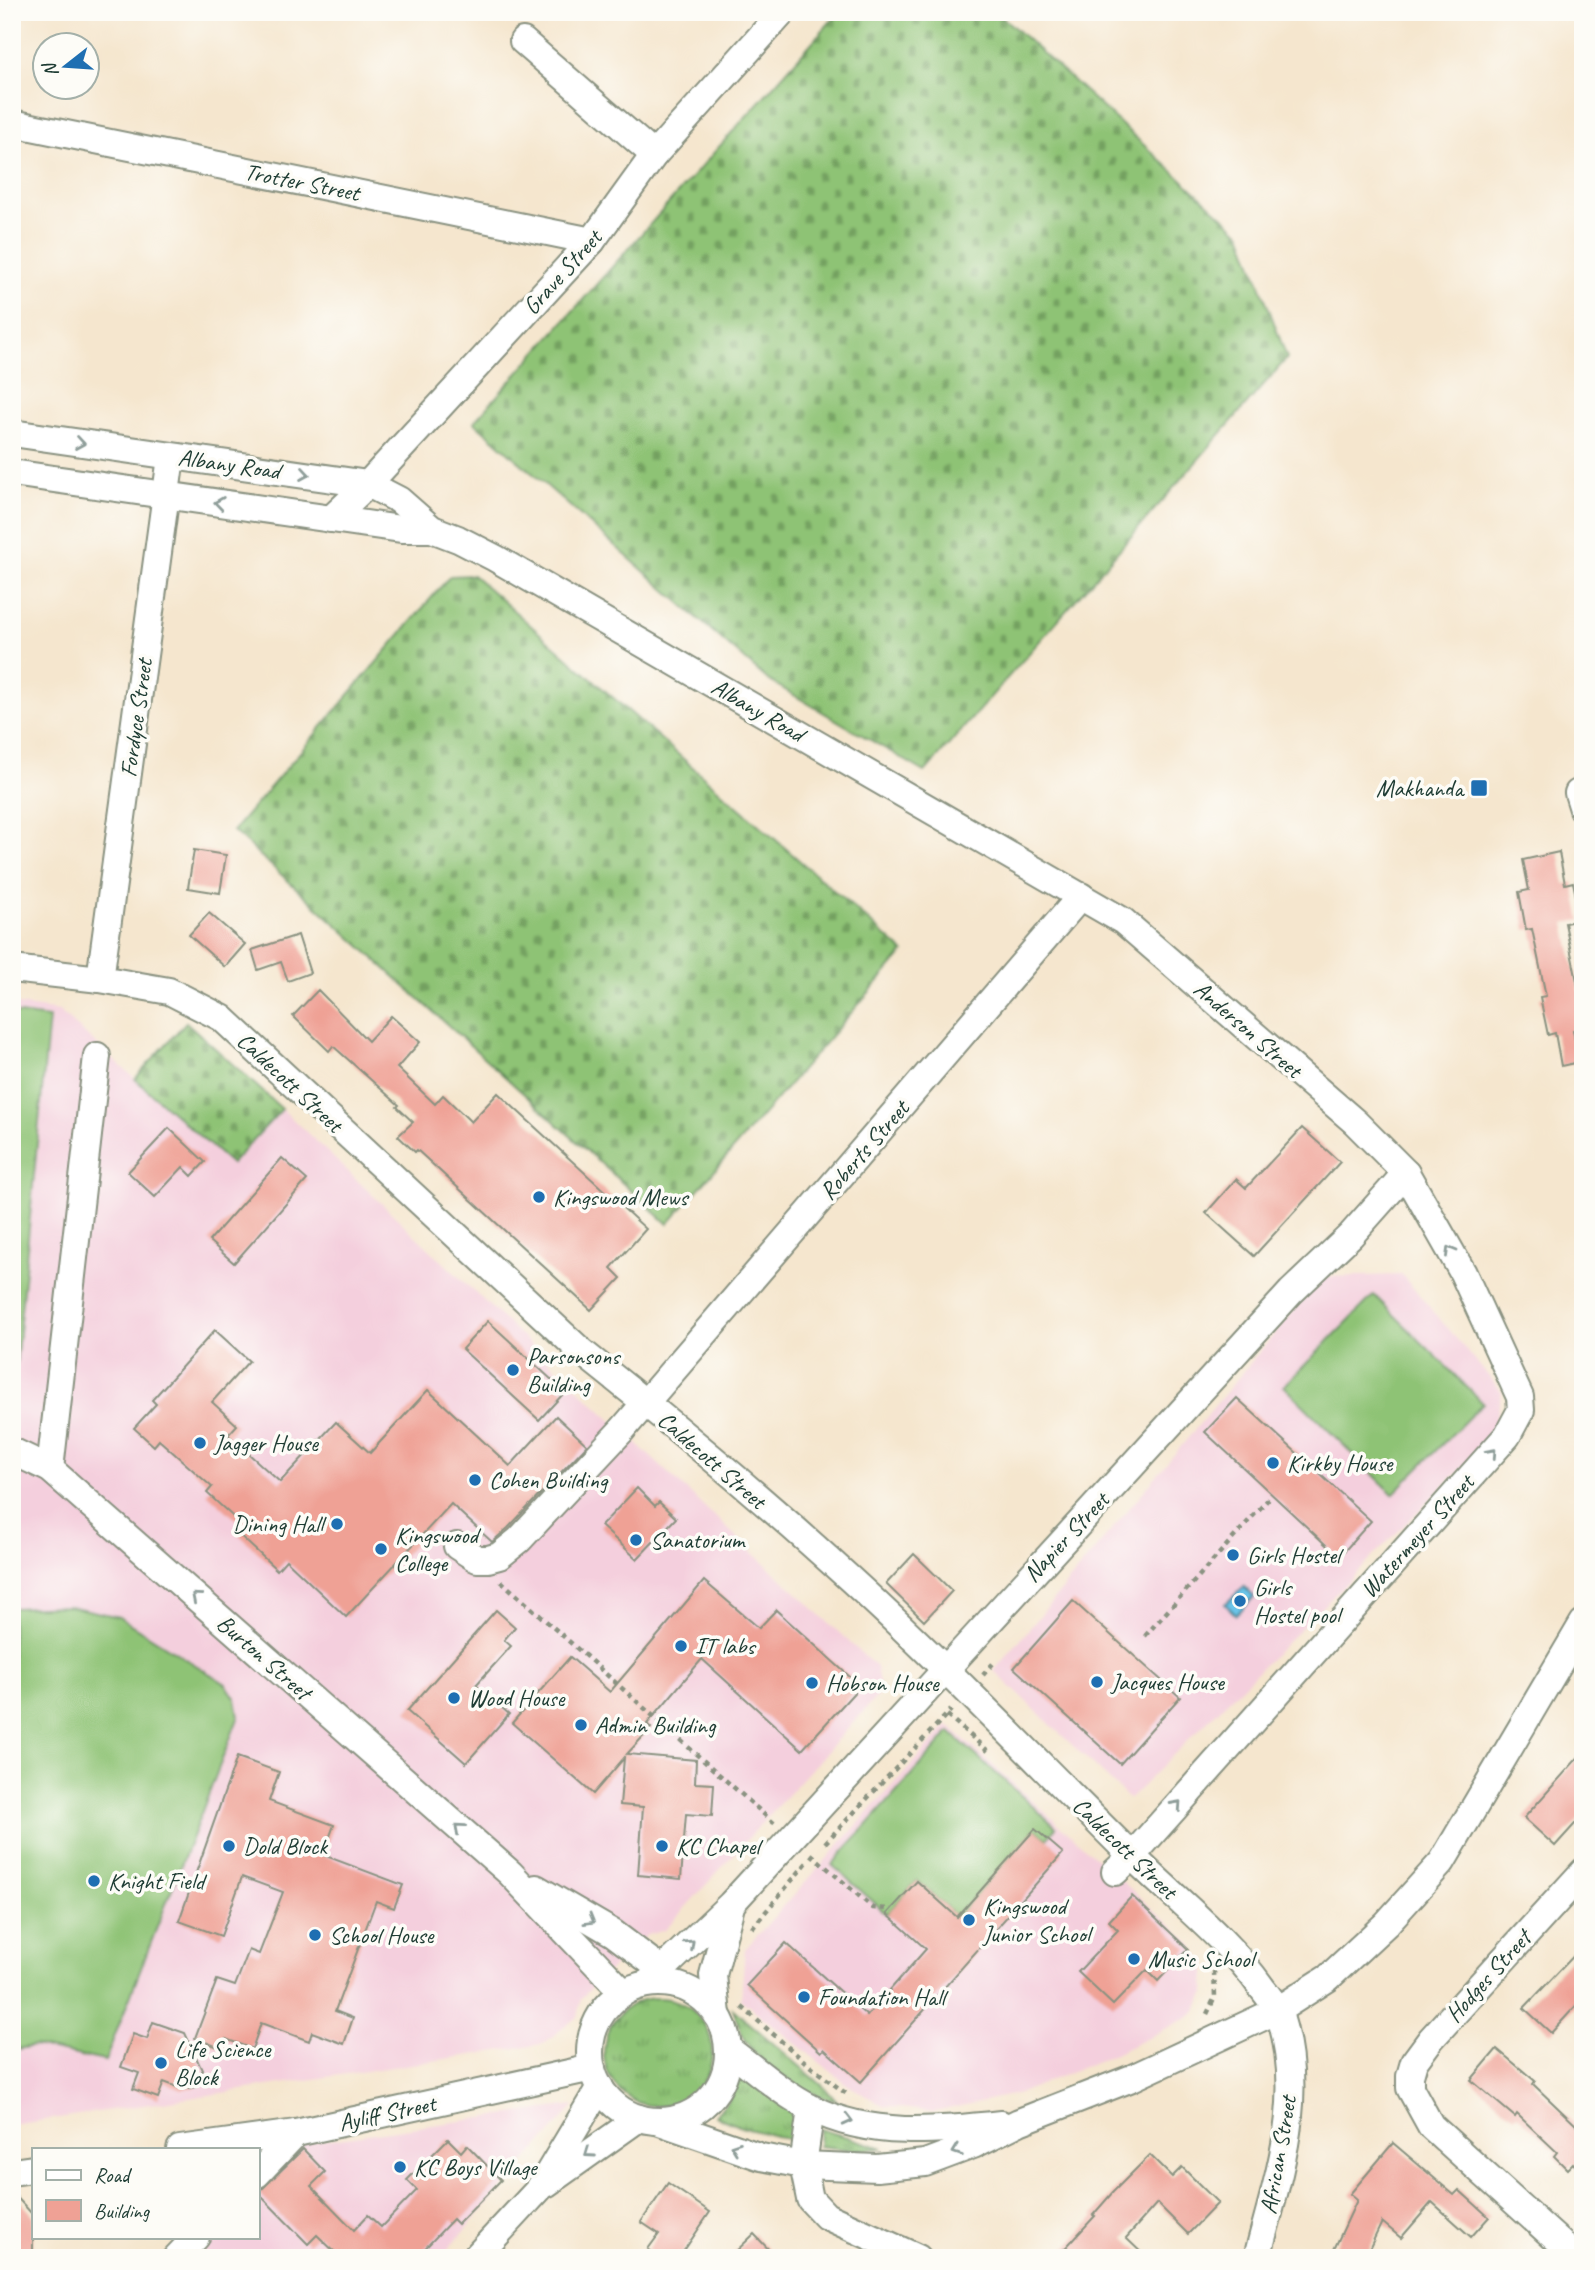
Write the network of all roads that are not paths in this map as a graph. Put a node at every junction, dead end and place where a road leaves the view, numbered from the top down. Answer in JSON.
{"nodes":[{"id":1,"x":781,"y":14,"type":"edge"},
{"id":2,"x":523,"y":41,"type":"dead end"},
{"id":3,"x":12,"y":123,"type":"edge"},
{"id":4,"x":654,"y":155,"type":"junction"},
{"id":5,"x":592,"y":241,"type":"junction"},
{"id":6,"x":12,"y":432,"type":"edge"},
{"id":7,"x":171,"y":457,"type":"junction"},
{"id":8,"x":12,"y":473,"type":"edge"},
{"id":9,"x":368,"y":484,"type":"junction"},
{"id":10,"x":166,"y":495,"type":"junction"},
{"id":11,"x":331,"y":519,"type":"junction"},
{"id":12,"x":432,"y":529,"type":"junction"},
{"id":13,"x":1081,"y":896,"type":"junction"},
{"id":14,"x":12,"y":969,"type":"edge"},
{"id":15,"x":100,"y":979,"type":"junction"},
{"id":16,"x":97,"y":1056,"type":"dead end"},
{"id":17,"x":1406,"y":1173,"type":"junction"},
{"id":18,"x":646,"y":1403,"type":"junction"},
{"id":19,"x":12,"y":1451,"type":"edge"},
{"id":20,"x":50,"y":1469,"type":"junction"},
{"id":21,"x":467,"y":1553,"type":"road end"},
{"id":22,"x":1583,"y":1623,"type":"edge"},
{"id":23,"x":945,"y":1669,"type":"junction"},
{"id":24,"x":1123,"y":1864,"type":"junction"},
{"id":25,"x":1583,"y":1872,"type":"edge"},
{"id":26,"x":510,"y":1873,"type":"junction"},
{"id":27,"x":731,"y":1905,"type":"junction"},
{"id":28,"x":644,"y":1981,"type":"junction"},
{"id":29,"x":727,"y":2009,"type":"junction"},
{"id":30,"x":1278,"y":2010,"type":"junction"},
{"id":31,"x":728,"y":2049,"type":"junction"},
{"id":32,"x":596,"y":2078,"type":"junction"},
{"id":33,"x":811,"y":2109,"type":"junction"},
{"id":34,"x":648,"y":2119,"type":"junction"},
{"id":35,"x":1019,"y":2122,"type":"junction"},
{"id":36,"x":296,"y":2133,"type":"junction"},
{"id":37,"x":187,"y":2148,"type":"edge"},
{"id":38,"x":803,"y":2165,"type":"junction"},
{"id":39,"x":32,"y":2169,"type":"edge"},
{"id":40,"x":12,"y":2172,"type":"edge"},
{"id":41,"x":259,"y":2172,"type":"edge"},
{"id":42,"x":539,"y":2189,"type":"junction"},
{"id":43,"x":195,"y":2238,"type":"edge"},
{"id":44,"x":885,"y":2251,"type":"edge"},
{"id":45,"x":176,"y":2258,"type":"edge"},
{"id":46,"x":475,"y":2258,"type":"edge"},
{"id":47,"x":918,"y":2258,"type":"edge"},
{"id":48,"x":1257,"y":2258,"type":"edge"},
{"id":49,"x":1577,"y":2258,"type":"edge"}],
"edges":[{"from":1,"to":4,"type":"street","name":"Grave Street"},
{"from":2,"to":4,"type":"street"},
{"from":3,"to":5,"type":"street","name":"Trotter Street"},
{"from":4,"to":5,"type":"street","name":"Grave Street"},
{"from":5,"to":9,"type":"street","name":"Grave Street"},
{"from":6,"to":7,"type":"street","name":"Albany Road","one_way":true},
{"from":7,"to":9,"type":"street","name":"Albany Road","one_way":true},
{"from":7,"to":10,"type":"street","name":"Fordyce Street"},
{"from":8,"to":10,"type":"street","name":"Albany Road"},
{"from":9,"to":11,"type":"street","name":"Grave Street"},
{"from":9,"to":12,"type":"street","name":"Albany Road"},
{"from":11,"to":10,"type":"street","name":"Albany Road","one_way":true},
{"from":10,"to":15,"type":"street","name":"Fordyce Street"},
{"from":11,"to":12,"type":"street","name":"Albany Road"},
{"from":12,"to":13,"type":"street","name":"Albany Road"},
{"from":13,"to":17,"type":"street","name":"Anderson Street"},
{"from":13,"to":18,"type":"street","name":"Roberts Street"},
{"from":14,"to":15,"type":"street","name":"Caldecott Street"},
{"from":15,"to":18,"type":"street","name":"Caldecott Street"},
{"from":16,"to":20,"type":"street"},
{"from":17,"to":23,"type":"street","name":"Napier Street"},
{"from":24,"to":17,"type":"street","name":"Watermeyer Street","one_way":true},
{"from":18,"to":21,"type":"street","name":"Roberts Street"},
{"from":18,"to":23,"type":"street","name":"Caldecott Street"},
{"from":19,"to":20,"type":"street","name":"Burton Street"},
{"from":26,"to":20,"type":"street","name":"Burton Street","one_way":true},
{"from":22,"to":30,"type":"street"},
{"from":23,"to":24,"type":"street","name":"Caldecott Street"},
{"from":23,"to":27,"type":"street","name":"Napier Street"},
{"from":24,"to":30,"type":"street","name":"Caldecott Street"},
{"from":25,"to":49,"type":"street","name":"Hodges Street"},
{"from":26,"to":28,"type":"street","name":"Burton Street"},
{"from":26,"to":28,"type":"street","name":"Burton Street","one_way":true},
{"from":28,"to":27,"type":"street","name":"Napier Street","one_way":true},
{"from":27,"to":29,"type":"street","name":"Napier Street"},
{"from":28,"to":29,"type":"street"},
{"from":28,"to":32,"type":"street"},
{"from":29,"to":31,"type":"street"},
{"from":30,"to":35,"type":"street"},
{"from":30,"to":48,"type":"street","name":"African Street"},
{"from":31,"to":33,"type":"street"},
{"from":31,"to":34,"type":"street"},
{"from":32,"to":34,"type":"street"},
{"from":32,"to":36,"type":"street","name":"Ayliff Street"},
{"from":32,"to":42,"type":"street"},
{"from":33,"to":35,"type":"street","one_way":true},
{"from":33,"to":38,"type":"street"},
{"from":38,"to":34,"type":"street","one_way":true},
{"from":34,"to":42,"type":"street","one_way":true},
{"from":35,"to":38,"type":"street","one_way":true},
{"from":36,"to":37,"type":"street","name":"Ayliff Street"},
{"from":36,"to":41,"type":"street"},
{"from":38,"to":44,"type":"street"},
{"from":39,"to":40,"type":"street"},
{"from":42,"to":46,"type":"street"},
{"from":43,"to":45,"type":"street"},
{"from":44,"to":47,"type":"street"}]}
